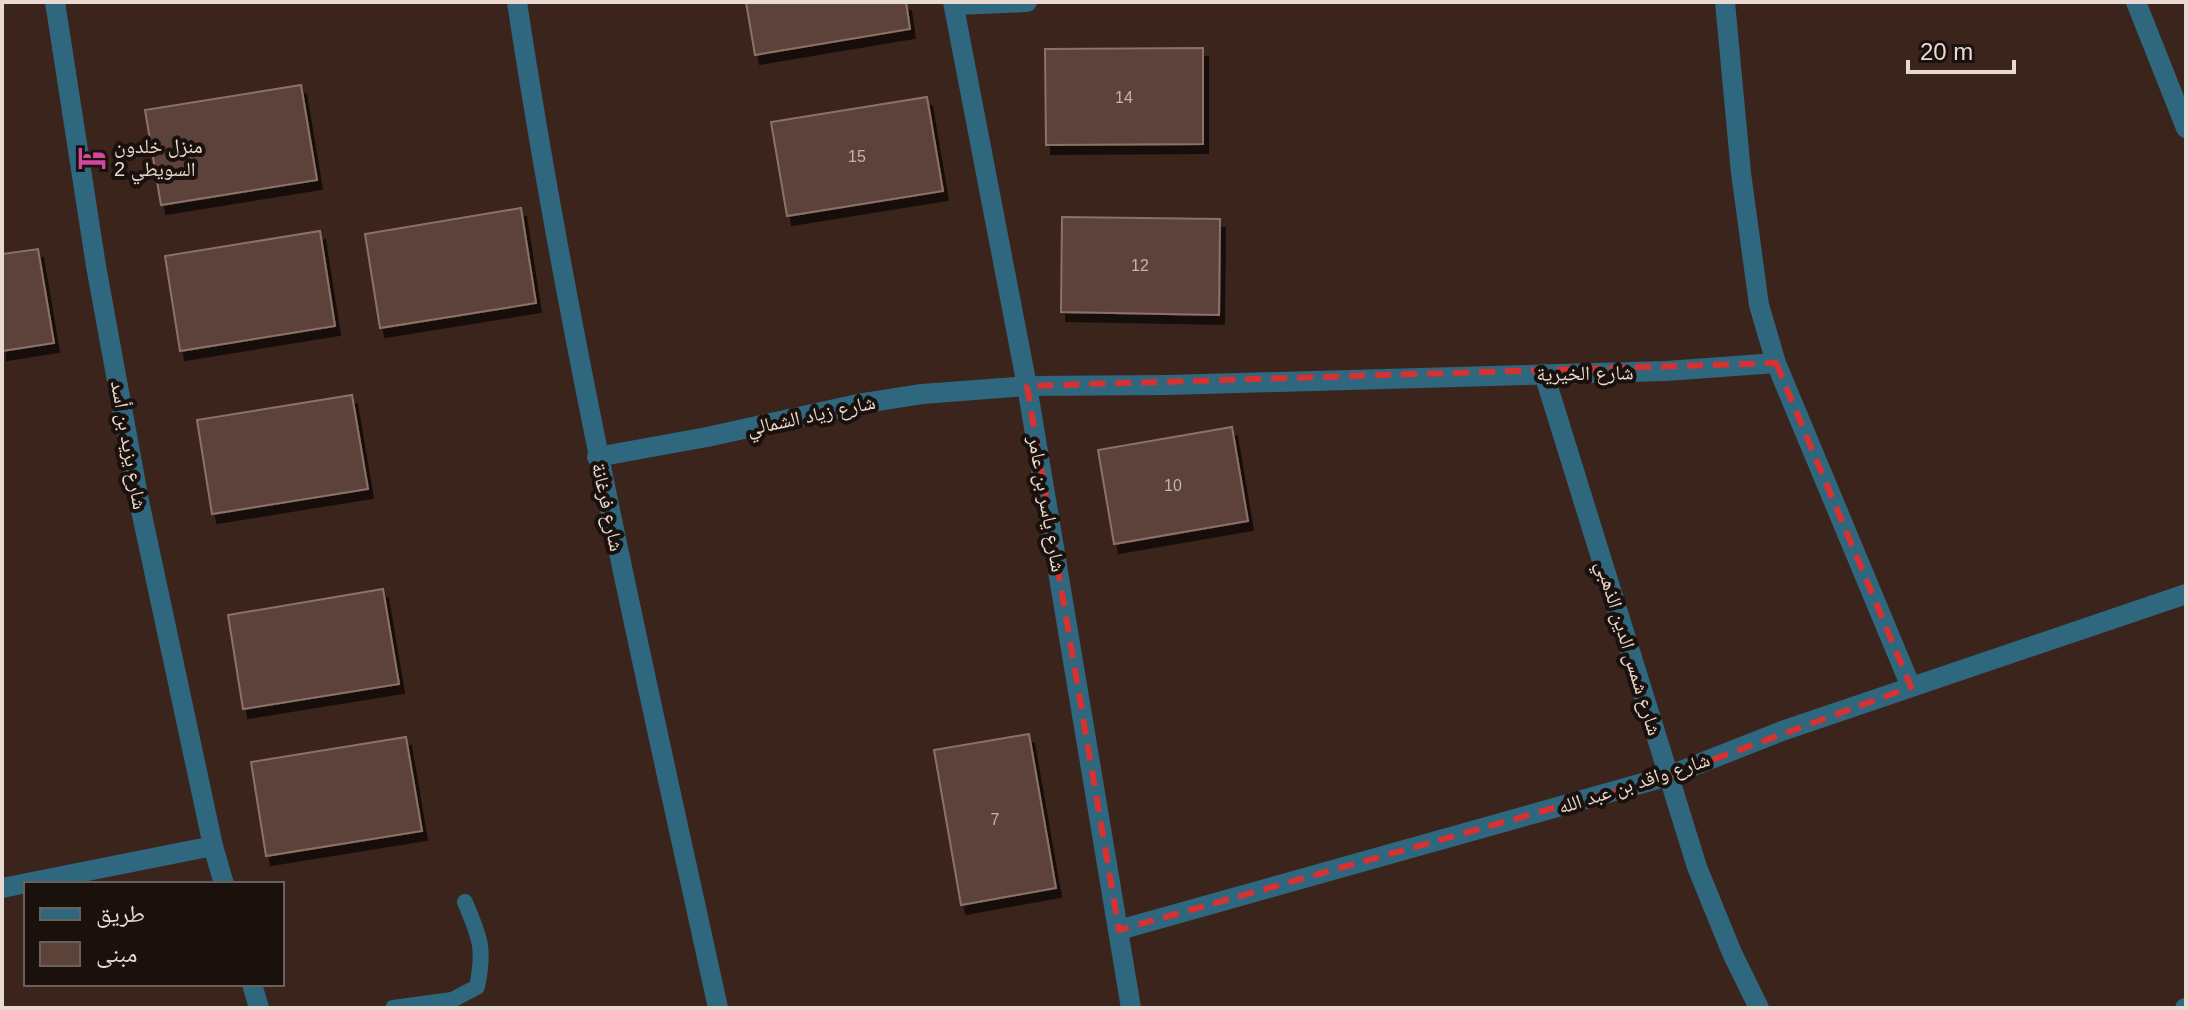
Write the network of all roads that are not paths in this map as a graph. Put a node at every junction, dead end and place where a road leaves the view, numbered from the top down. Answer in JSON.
{"nodes":[{"id":1,"x":55,"y":2,"type":"edge"},
{"id":2,"x":517,"y":2,"type":"edge"},
{"id":3,"x":1027,"y":2,"type":"edge"},
{"id":4,"x":1725,"y":2,"type":"edge"},
{"id":5,"x":2136,"y":2,"type":"edge"},
{"id":6,"x":954,"y":4,"type":"edge"},
{"id":7,"x":2186,"y":128,"type":"edge"},
{"id":8,"x":1776,"y":363,"type":"junction"},
{"id":9,"x":1544,"y":374,"type":"junction"},
{"id":10,"x":1027,"y":386,"type":"junction"},
{"id":11,"x":597,"y":457,"type":"junction"},
{"id":12,"x":2186,"y":594,"type":"edge"},
{"id":13,"x":1911,"y":687,"type":"junction"},
{"id":14,"x":1668,"y":776,"type":"junction"},
{"id":15,"x":213,"y":846,"type":"junction"},
{"id":16,"x":32,"y":882,"type":"edge"},
{"id":17,"x":223,"y":882,"type":"edge"},
{"id":18,"x":24,"y":884,"type":"edge"},
{"id":19,"x":2,"y":888,"type":"edge"},
{"id":20,"x":465,"y":902,"type":"dead end"},
{"id":21,"x":1119,"y":930,"type":"junction"},
{"id":22,"x":253,"y":986,"type":"edge"},
{"id":23,"x":259,"y":1008,"type":"edge"},
{"id":24,"x":393,"y":1008,"type":"edge"},
{"id":25,"x":718,"y":1008,"type":"edge"},
{"id":26,"x":1131,"y":1008,"type":"edge"},
{"id":27,"x":1759,"y":1008,"type":"edge"}],
"edges":[{"from":1,"to":15,"type":"street","name":"شارع يزيد بن أسد"},
{"from":2,"to":11,"type":"street","name":"شارع فرغانة"},
{"from":3,"to":6,"type":"street"},
{"from":4,"to":8,"type":"street"},
{"from":5,"to":7,"type":"street"},
{"from":6,"to":10,"type":"street","name":"شارع ياسر بن عامر"},
{"from":8,"to":9,"type":"street","name":"شارع الخيرية"},
{"from":8,"to":13,"type":"street"},
{"from":9,"to":10,"type":"street","name":"شارع الخيرية"},
{"from":9,"to":14,"type":"street","name":"شارع شمس الدين الذهبي"},
{"from":10,"to":11,"type":"street","name":"شارع زياد الشمالي"},
{"from":10,"to":21,"type":"street","name":"شارع ياسر بن عامر"},
{"from":11,"to":25,"type":"street","name":"شارع فرغانة"},
{"from":12,"to":13,"type":"street","name":"شارع واقد بن عبد الله"},
{"from":13,"to":14,"type":"street","name":"شارع واقد بن عبد الله"},
{"from":14,"to":21,"type":"street","name":"شارع واقد بن عبد الله"},
{"from":14,"to":27,"type":"street","name":"شارع شمس الدين الذهبي"},
{"from":15,"to":16,"type":"street"},
{"from":15,"to":17,"type":"street","name":"شارع يزيد بن أسد"},
{"from":18,"to":19,"type":"street"},
{"from":20,"to":24,"type":"lane"},
{"from":21,"to":26,"type":"street","name":"شارع ياسر بن عامر"},
{"from":22,"to":23,"type":"street"}]}
